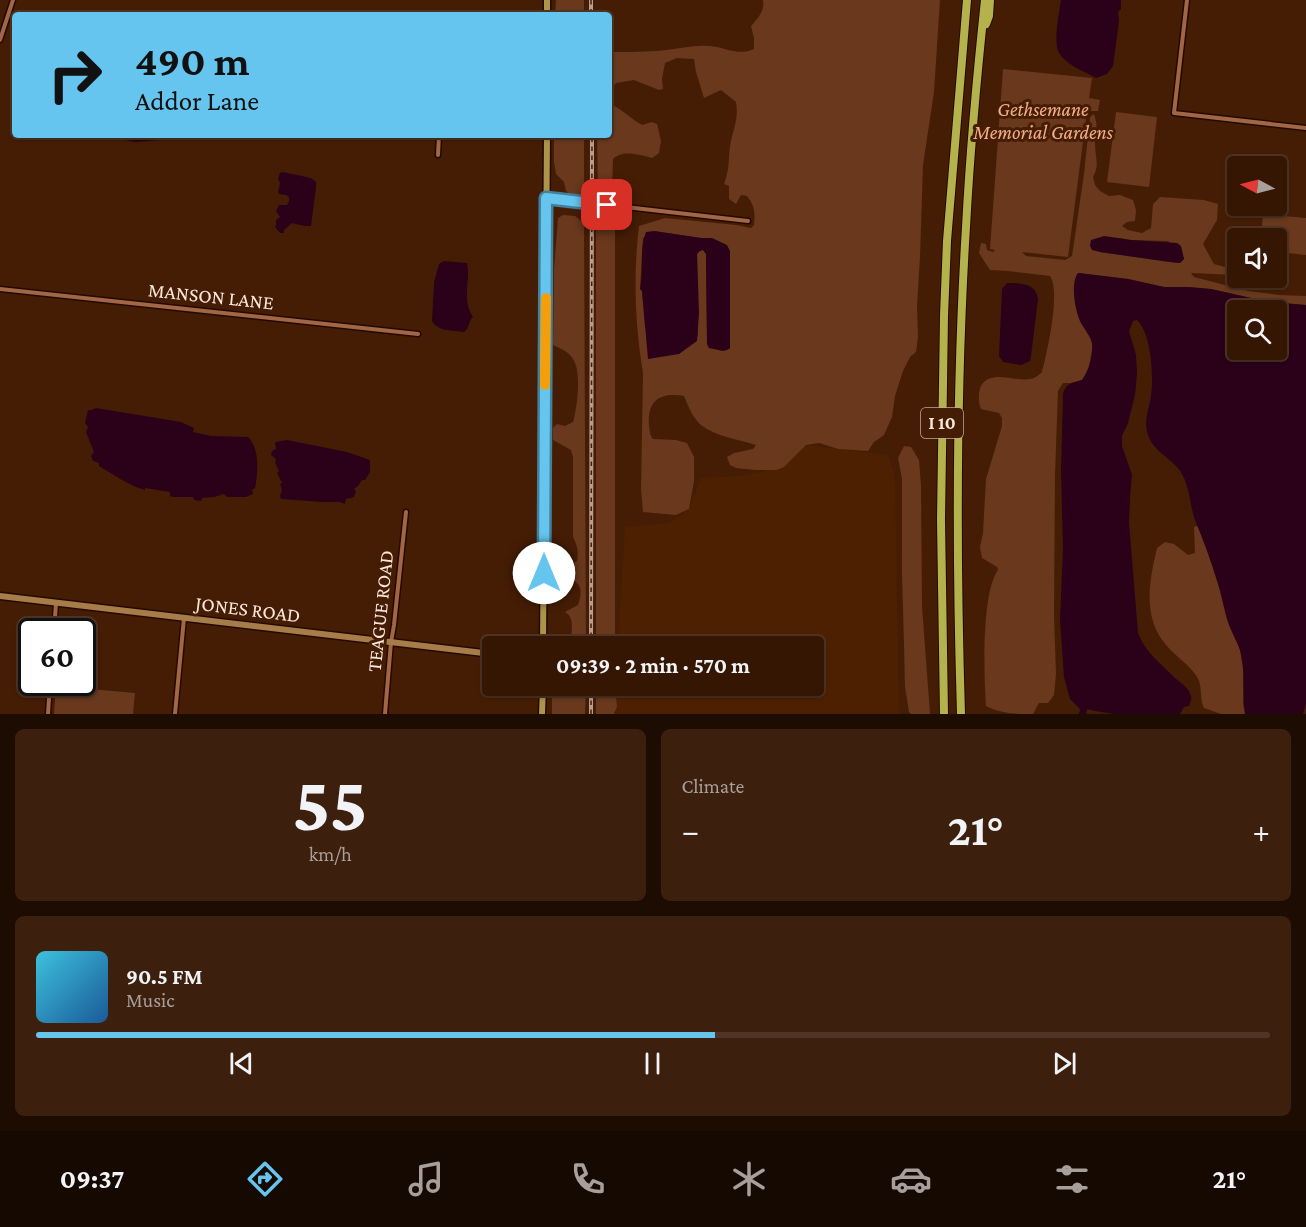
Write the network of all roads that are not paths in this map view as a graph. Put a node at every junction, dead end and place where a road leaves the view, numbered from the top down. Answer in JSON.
{"nodes":[{"id":1,"x":13,"y":0,"type":"edge"},
{"id":2,"x":966,"y":0,"type":"edge"},
{"id":3,"x":985,"y":0,"type":"edge"},
{"id":4,"x":990,"y":0,"type":"edge"},
{"id":5,"x":1187,"y":0,"type":"edge"},
{"id":6,"x":0,"y":40,"type":"edge"},
{"id":7,"x":981,"y":40,"type":"junction"},
{"id":8,"x":1306,"y":128,"type":"edge"},
{"id":9,"x":439,"y":138,"type":"edge"},
{"id":10,"x":547,"y":138,"type":"edge"},
{"id":11,"x":438,"y":155,"type":"dead end"},
{"id":12,"x":546,"y":198,"type":"junction"},
{"id":13,"x":748,"y":221,"type":"dead end"},
{"id":14,"x":0,"y":289,"type":"edge"},
{"id":15,"x":418,"y":334,"type":"dead end"},
{"id":16,"x":406,"y":512,"type":"dead end"},
{"id":17,"x":0,"y":596,"type":"edge"},
{"id":18,"x":56,"y":602,"type":"junction"},
{"id":19,"x":55,"y":618,"type":"edge"},
{"id":20,"x":184,"y":618,"type":"junction"},
{"id":21,"x":543,"y":636,"type":"edge"},
{"id":22,"x":391,"y":642,"type":"junction"},
{"id":23,"x":482,"y":653,"type":"edge"},
{"id":24,"x":49,"y":696,"type":"edge"},
{"id":25,"x":543,"y":696,"type":"edge"},
{"id":26,"x":48,"y":714,"type":"edge"},
{"id":27,"x":175,"y":714,"type":"edge"},
{"id":28,"x":385,"y":714,"type":"edge"},
{"id":29,"x":542,"y":714,"type":"edge"},
{"id":30,"x":944,"y":714,"type":"edge"},
{"id":31,"x":961,"y":714,"type":"edge"}],
"edges":[{"from":1,"to":6,"type":"street"},
{"from":2,"to":30,"type":"highway","number":"I 10"},
{"from":3,"to":7,"type":"highway","number":"I 10"},
{"from":4,"to":7,"type":"highway"},
{"from":5,"to":8,"type":"street"},
{"from":7,"to":31,"type":"highway","number":"I 10"},
{"from":9,"to":11,"type":"street"},
{"from":10,"to":12,"type":"main road"},
{"from":12,"to":13,"type":"street"},
{"from":12,"to":21,"type":"main road"},
{"from":14,"to":15,"type":"street","name":"MANSON LANE"},
{"from":16,"to":22,"type":"street","name":"TEAGUE ROAD"},
{"from":17,"to":18,"type":"street","name":"JONES ROAD"},
{"from":18,"to":19,"type":"street"},
{"from":18,"to":20,"type":"street","name":"JONES ROAD"},
{"from":20,"to":22,"type":"street","name":"JONES ROAD"},
{"from":20,"to":27,"type":"street"},
{"from":22,"to":23,"type":"street","name":"JONES ROAD"},
{"from":22,"to":28,"type":"street","name":"TEAGUE ROAD"},
{"from":24,"to":26,"type":"street"},
{"from":25,"to":29,"type":"main road"}]}
